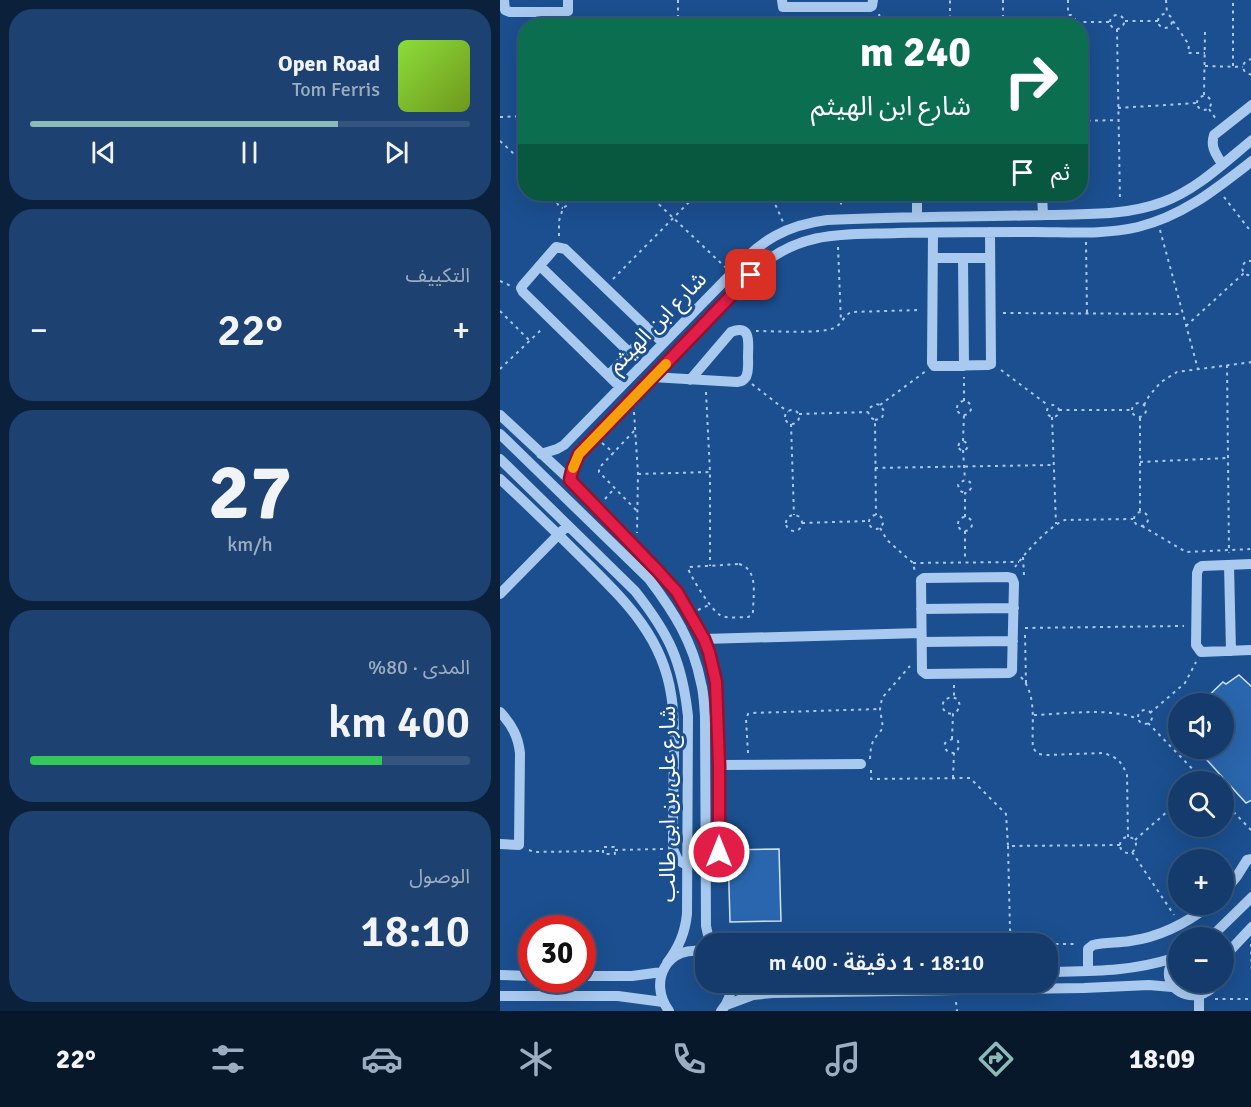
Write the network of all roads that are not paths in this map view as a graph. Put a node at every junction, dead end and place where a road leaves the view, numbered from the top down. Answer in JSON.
{"nodes":[{"id":1,"x":504,"y":0,"type":"edge"},
{"id":2,"x":568,"y":0,"type":"edge"},
{"id":3,"x":782,"y":0,"type":"edge"},
{"id":4,"x":873,"y":0,"type":"edge"},
{"id":5,"x":809,"y":4,"type":"edge"},
{"id":6,"x":842,"y":4,"type":"edge"},
{"id":7,"x":1252,"y":105,"type":"edge"},
{"id":8,"x":1252,"y":140,"type":"edge"},
{"id":9,"x":1252,"y":161,"type":"edge"},
{"id":10,"x":1222,"y":164,"type":"junction"},
{"id":11,"x":917,"y":201,"type":"edge"},
{"id":12,"x":1042,"y":201,"type":"edge"},
{"id":13,"x":1043,"y":215,"type":"junction"},
{"id":14,"x":917,"y":217,"type":"junction"},
{"id":15,"x":962,"y":217,"type":"junction"},
{"id":16,"x":963,"y":232,"type":"junction"},
{"id":17,"x":990,"y":232,"type":"junction"},
{"id":18,"x":933,"y":233,"type":"junction"},
{"id":19,"x":933,"y":258,"type":"junction"},
{"id":20,"x":963,"y":258,"type":"junction"},
{"id":21,"x":990,"y":258,"type":"junction"},
{"id":22,"x":540,"y":266,"type":"junction"},
{"id":23,"x":650,"y":331,"type":"junction"},
{"id":24,"x":662,"y":342,"type":"junction"},
{"id":25,"x":630,"y":353,"type":"junction"},
{"id":26,"x":964,"y":366,"type":"junction"},
{"id":27,"x":609,"y":375,"type":"junction"},
{"id":28,"x":652,"y":377,"type":"junction"},
{"id":29,"x":690,"y":380,"type":"junction"},
{"id":30,"x":620,"y":387,"type":"junction"},
{"id":31,"x":500,"y":416,"type":"edge"},
{"id":32,"x":500,"y":434,"type":"edge"},
{"id":33,"x":541,"y":454,"type":"junction"},
{"id":34,"x":500,"y":459,"type":"edge"},
{"id":35,"x":500,"y":479,"type":"edge"},
{"id":36,"x":570,"y":480,"type":"junction"},
{"id":37,"x":568,"y":525,"type":"junction"},
{"id":38,"x":559,"y":535,"type":"junction"},
{"id":39,"x":1252,"y":564,"type":"edge"},
{"id":40,"x":1229,"y":565,"type":"junction"},
{"id":41,"x":500,"y":594,"type":"edge"},
{"id":42,"x":1014,"y":608,"type":"junction"},
{"id":43,"x":921,"y":609,"type":"junction"},
{"id":44,"x":921,"y":637,"type":"junction"},
{"id":45,"x":704,"y":639,"type":"junction"},
{"id":46,"x":1013,"y":640,"type":"junction"},
{"id":47,"x":1252,"y":650,"type":"edge"},
{"id":48,"x":1231,"y":651,"type":"junction"},
{"id":49,"x":500,"y":712,"type":"edge"},
{"id":50,"x":861,"y":764,"type":"dead end"},
{"id":51,"x":719,"y":765,"type":"junction"},
{"id":52,"x":500,"y":844,"type":"edge"},
{"id":53,"x":1252,"y":859,"type":"edge"},
{"id":54,"x":688,"y":866,"type":"junction"},
{"id":55,"x":705,"y":866,"type":"junction"},
{"id":56,"x":1234,"y":880,"type":"edge"},
{"id":57,"x":1252,"y":897,"type":"edge"},
{"id":58,"x":1197,"y":915,"type":"edge"},
{"id":59,"x":1221,"y":927,"type":"edge"},
{"id":60,"x":1251,"y":928,"type":"edge"},
{"id":61,"x":708,"y":933,"type":"edge"},
{"id":62,"x":1234,"y":946,"type":"edge"},
{"id":63,"x":695,"y":951,"type":"edge"},
{"id":64,"x":1168,"y":959,"type":"edge"},
{"id":65,"x":665,"y":968,"type":"junction"},
{"id":66,"x":1088,"y":971,"type":"junction"},
{"id":67,"x":1058,"y":972,"type":"edge"},
{"id":68,"x":500,"y":975,"type":"edge"},
{"id":69,"x":518,"y":976,"type":"edge"},
{"id":70,"x":596,"y":976,"type":"edge"},
{"id":71,"x":1168,"y":987,"type":"edge"},
{"id":72,"x":731,"y":993,"type":"edge"},
{"id":73,"x":1177,"y":993,"type":"edge"},
{"id":74,"x":1209,"y":993,"type":"edge"},
{"id":75,"x":500,"y":996,"type":"edge"},
{"id":76,"x":1199,"y":998,"type":"junction"},
{"id":77,"x":666,"y":1006,"type":"edge"},
{"id":78,"x":724,"y":1008,"type":"edge"},
{"id":79,"x":1199,"y":1011,"type":"edge"}],
"edges":[{"from":1,"to":2,"type":"street"},
{"from":3,"to":5,"type":"street"},
{"from":4,"to":6,"type":"street"},
{"from":5,"to":6,"type":"street"},
{"from":7,"to":10,"type":"street"},
{"from":8,"to":10,"type":"street","name":"شارع ابن الهيثم"},
{"from":9,"to":17,"type":"street","name":"شارع ابن الهيثم"},
{"from":10,"to":13,"type":"street","name":"شارع ابن الهيثم"},
{"from":11,"to":14,"type":"street"},
{"from":12,"to":13,"type":"street"},
{"from":13,"to":15,"type":"street","name":"شارع ابن الهيثم"},
{"from":14,"to":15,"type":"street","name":"شارع ابن الهيثم"},
{"from":14,"to":24,"type":"street","name":"شارع ابن الهيثم"},
{"from":15,"to":16,"type":"street"},
{"from":16,"to":17,"type":"street","name":"شارع ابن الهيثم"},
{"from":16,"to":18,"type":"street","name":"شارع ابن الهيثم"},
{"from":17,"to":21,"type":"street"},
{"from":18,"to":19,"type":"street"},
{"from":18,"to":28,"type":"street","name":"شارع ابن الهيثم"},
{"from":19,"to":20,"type":"street"},
{"from":19,"to":26,"type":"street"},
{"from":20,"to":21,"type":"street"},
{"from":20,"to":26,"type":"street"},
{"from":21,"to":26,"type":"street"},
{"from":22,"to":23,"type":"street"},
{"from":22,"to":25,"type":"street"},
{"from":22,"to":27,"type":"street"},
{"from":23,"to":24,"type":"street"},
{"from":23,"to":25,"type":"street"},
{"from":24,"to":30,"type":"street","name":"شارع ابن الهيثم"},
{"from":25,"to":27,"type":"street"},
{"from":27,"to":30,"type":"street"},
{"from":28,"to":29,"type":"street"},
{"from":28,"to":36,"type":"street","name":"شارع ابن الهيثم"},
{"from":29,"to":29,"type":"street"},
{"from":30,"to":33,"type":"street","name":"شارع ابن الهيثم"},
{"from":31,"to":33,"type":"street"},
{"from":32,"to":55,"type":"street","name":"شارع على بن ابى طالب"},
{"from":33,"to":36,"type":"street"},
{"from":34,"to":37,"type":"street","name":"شارع على بن ابى طالب"},
{"from":35,"to":38,"type":"street"},
{"from":36,"to":45,"type":"street"},
{"from":37,"to":38,"type":"street"},
{"from":37,"to":54,"type":"street","name":"شارع على بن ابى طالب"},
{"from":38,"to":41,"type":"street"},
{"from":38,"to":54,"type":"street"},
{"from":39,"to":40,"type":"street"},
{"from":40,"to":48,"type":"street"},
{"from":40,"to":48,"type":"street"},
{"from":42,"to":43,"type":"street"},
{"from":42,"to":43,"type":"street"},
{"from":42,"to":46,"type":"street"},
{"from":43,"to":44,"type":"street"},
{"from":44,"to":45,"type":"street"},
{"from":44,"to":46,"type":"street"},
{"from":44,"to":46,"type":"street"},
{"from":45,"to":51,"type":"street"},
{"from":47,"to":48,"type":"street"},
{"from":49,"to":52,"type":"street"},
{"from":50,"to":51,"type":"street"},
{"from":51,"to":55,"type":"street"},
{"from":53,"to":56,"type":"street"},
{"from":54,"to":65,"type":"street","name":"شارع على بن ابى طالب"},
{"from":55,"to":61,"type":"street","name":"شارع على بن ابى طالب"},
{"from":57,"to":59,"type":"street"},
{"from":58,"to":66,"type":"street"},
{"from":60,"to":62,"type":"street"},
{"from":63,"to":65,"type":"street"},
{"from":64,"to":66,"type":"street"},
{"from":65,"to":70,"type":"street"},
{"from":65,"to":77,"type":"street"},
{"from":66,"to":67,"type":"street"},
{"from":68,"to":69,"type":"street"},
{"from":71,"to":78,"type":"street"},
{"from":72,"to":78,"type":"street"},
{"from":73,"to":76,"type":"street"},
{"from":74,"to":76,"type":"street"},
{"from":75,"to":77,"type":"street"},
{"from":76,"to":79,"type":"street"}]}
